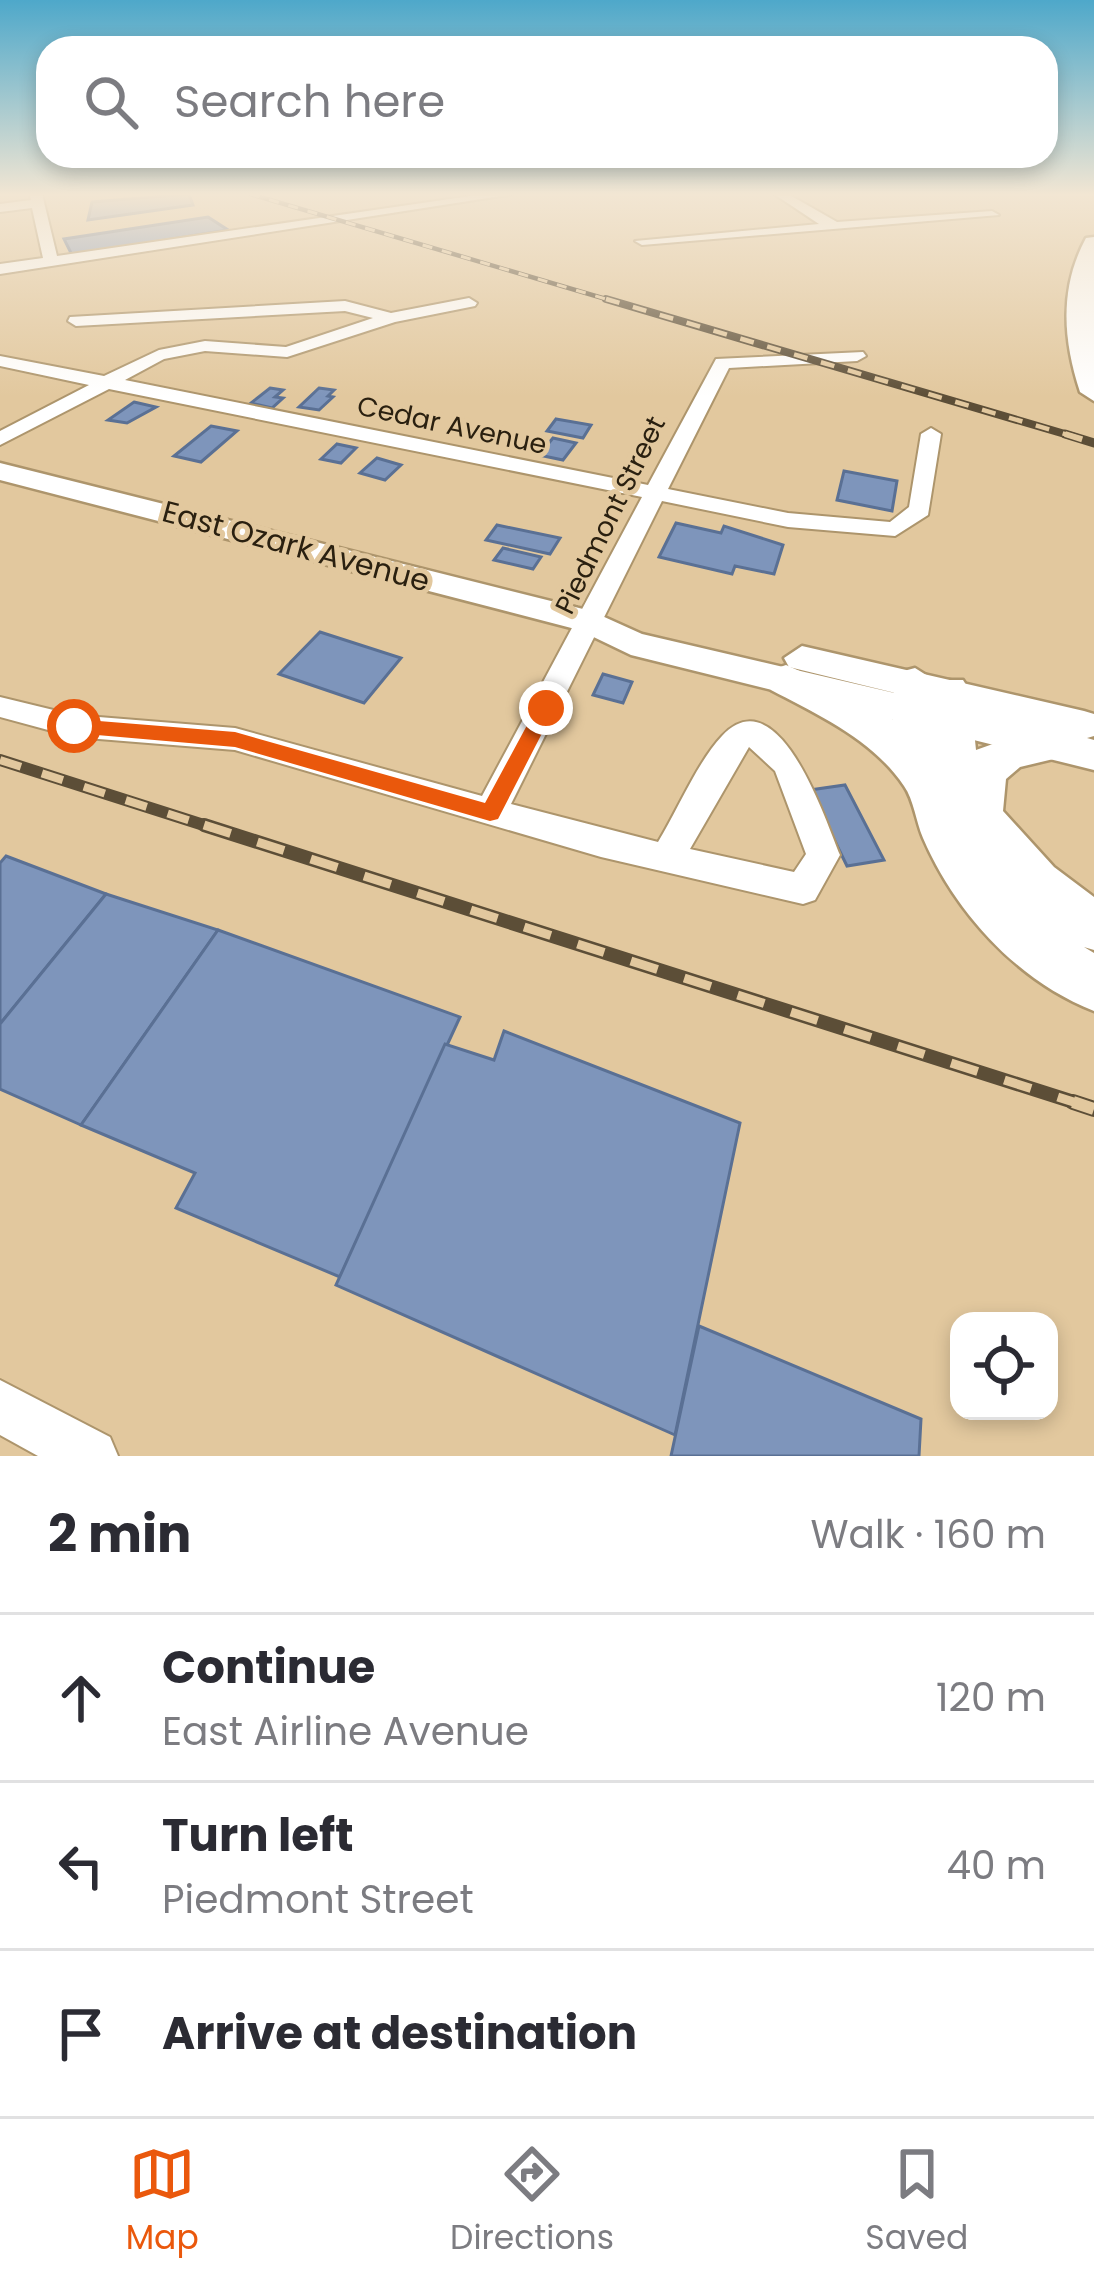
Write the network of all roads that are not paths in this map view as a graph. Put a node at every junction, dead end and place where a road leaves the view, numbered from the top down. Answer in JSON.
{"nodes":[{"id":1,"x":51,"y":262,"type":"edge"},
{"id":2,"x":1087,"y":262,"type":"edge"},
{"id":3,"x":0,"y":269,"type":"edge"},
{"id":4,"x":469,"y":304,"type":"dead end"},
{"id":5,"x":391,"y":318,"type":"junction"},
{"id":6,"x":76,"y":321,"type":"dead end"},
{"id":7,"x":856,"y":356,"type":"dead end"},
{"id":8,"x":0,"y":361,"type":"edge"},
{"id":9,"x":99,"y":383,"type":"junction"},
{"id":10,"x":1094,"y":392,"type":"edge"},
{"id":11,"x":931,"y":434,"type":"dead end"},
{"id":12,"x":0,"y":439,"type":"edge"},
{"id":13,"x":0,"y":471,"type":"edge"},
{"id":14,"x":652,"y":494,"type":"junction"},
{"id":15,"x":591,"y":622,"type":"junction"},
{"id":16,"x":787,"y":680,"type":"junction"},
{"id":17,"x":930,"y":701,"type":"junction"},
{"id":18,"x":0,"y":707,"type":"edge"},
{"id":19,"x":1094,"y":727,"type":"edge"},
{"id":20,"x":1072,"y":749,"type":"edge"},
{"id":21,"x":927,"y":779,"type":"junction"},
{"id":22,"x":490,"y":813,"type":"junction"},
{"id":23,"x":978,"y":815,"type":"junction"},
{"id":24,"x":668,"y":859,"type":"junction"},
{"id":25,"x":1094,"y":926,"type":"edge"},
{"id":26,"x":1094,"y":984,"type":"edge"},
{"id":27,"x":0,"y":1406,"type":"edge"},
{"id":28,"x":91,"y":1456,"type":"edge"}],
"edges":[{"from":1,"to":3,"type":"street"},
{"from":2,"to":10,"type":"highway"},
{"from":4,"to":5,"type":"street"},
{"from":5,"to":6,"type":"street"},
{"from":5,"to":9,"type":"street"},
{"from":7,"to":14,"type":"street","name":"Piedmont Street"},
{"from":8,"to":9,"type":"street","name":"Cedar Avenue"},
{"from":9,"to":12,"type":"street"},
{"from":9,"to":14,"type":"street","name":"Cedar Avenue"},
{"from":11,"to":14,"type":"street","name":"Cedar Avenue"},
{"from":13,"to":15,"type":"main road","name":"East Ozark Avenue"},
{"from":14,"to":15,"type":"street","name":"Piedmont Street"},
{"from":15,"to":16,"type":"main road","name":"East Ozark Avenue"},
{"from":15,"to":17,"type":"main road","name":"East Ozark Avenue"},
{"from":15,"to":22,"type":"street","name":"Piedmont Street"},
{"from":16,"to":17,"type":"main road","name":"East Ozark Avenue"},
{"from":16,"to":21,"type":"highway"},
{"from":17,"to":19,"type":"main road","name":"East Ozark Avenue"},
{"from":17,"to":20,"type":"main road","name":"East Ozark Avenue"},
{"from":17,"to":21,"type":"highway"},
{"from":17,"to":23,"type":"highway"},
{"from":18,"to":22,"type":"street"},
{"from":20,"to":23,"type":"highway"},
{"from":21,"to":26,"type":"highway"},
{"from":22,"to":24,"type":"street"},
{"from":23,"to":25,"type":"highway"},
{"from":24,"to":24,"type":"street"},
{"from":27,"to":28,"type":"street"}]}
